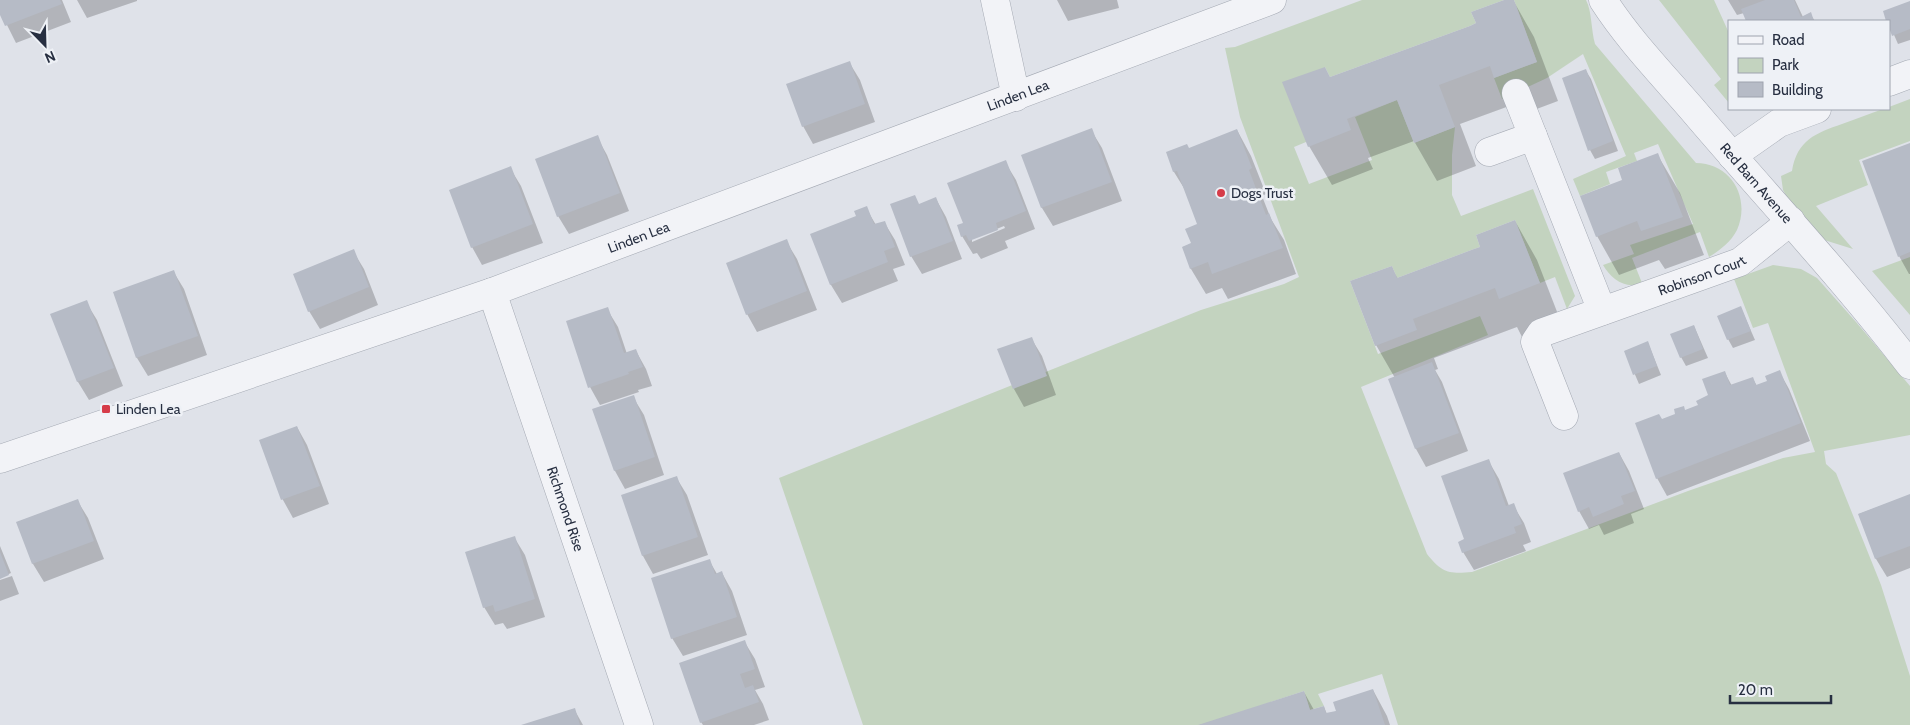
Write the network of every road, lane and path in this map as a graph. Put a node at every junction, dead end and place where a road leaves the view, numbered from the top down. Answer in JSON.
{"nodes":[{"id":1,"x":995,"y":0,"type":"edge"},
{"id":2,"x":1272,"y":0,"type":"edge"},
{"id":3,"x":1603,"y":0,"type":"edge"},
{"id":4,"x":1910,"y":74,"type":"edge"},
{"id":5,"x":1890,"y":82,"type":"edge"},
{"id":6,"x":1516,"y":93,"type":"dead end"},
{"id":7,"x":1016,"y":97,"type":"junction"},
{"id":8,"x":1814,"y":110,"type":"edge"},
{"id":9,"x":1533,"y":136,"type":"junction"},
{"id":10,"x":1489,"y":152,"type":"dead end"},
{"id":11,"x":1732,"y":156,"type":"junction"},
{"id":12,"x":1791,"y":220,"type":"junction"},
{"id":13,"x":492,"y":292,"type":"junction"},
{"id":14,"x":1602,"y":311,"type":"junction"},
{"id":15,"x":1910,"y":365,"type":"edge"},
{"id":16,"x":1564,"y":416,"type":"dead end"},
{"id":17,"x":0,"y":459,"type":"edge"},
{"id":18,"x":639,"y":725,"type":"edge"}],
"edges":[{"from":1,"to":7,"type":"street"},
{"from":2,"to":7,"type":"street","name":"Linden Lea"},
{"from":3,"to":11,"type":"street","name":"Red Barn Avenue"},
{"from":4,"to":5,"type":"street"},
{"from":6,"to":9,"type":"street"},
{"from":7,"to":13,"type":"street","name":"Linden Lea"},
{"from":8,"to":11,"type":"street"},
{"from":9,"to":10,"type":"street"},
{"from":9,"to":14,"type":"street"},
{"from":11,"to":12,"type":"street","name":"Red Barn Avenue"},
{"from":12,"to":14,"type":"street","name":"Robinson Court"},
{"from":12,"to":15,"type":"street","name":"Red Barn Avenue"},
{"from":13,"to":17,"type":"street","name":"Linden Lea"},
{"from":13,"to":18,"type":"street","name":"Richmond Rise"},
{"from":14,"to":16,"type":"street","name":"Robinson Court"}]}
